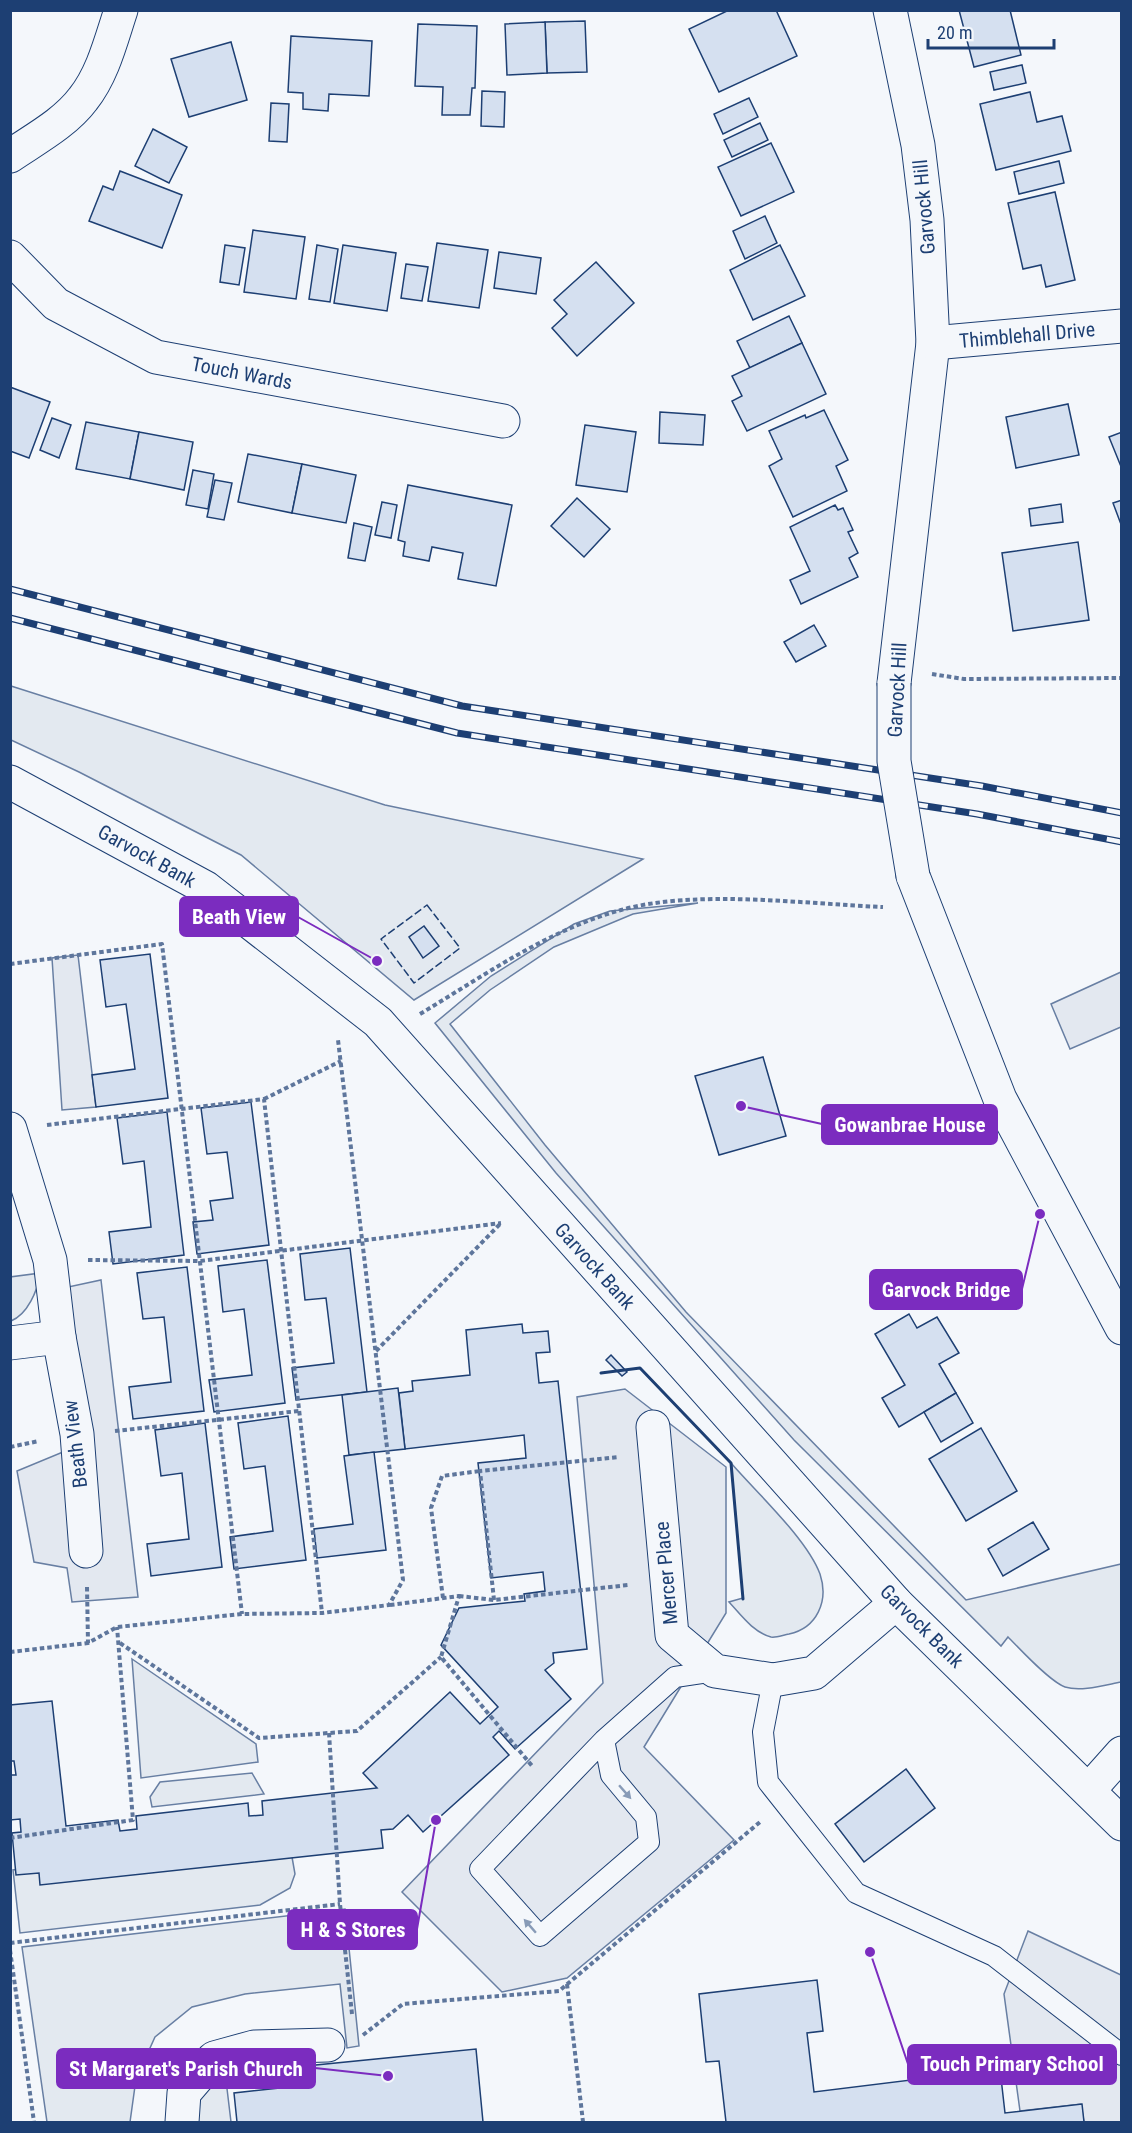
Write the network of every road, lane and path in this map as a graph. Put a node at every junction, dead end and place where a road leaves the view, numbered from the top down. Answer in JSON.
{"nodes":[{"id":1,"x":121,"y":10,"type":"edge"},
{"id":2,"x":890,"y":10,"type":"edge"},
{"id":3,"x":10,"y":156,"type":"edge"},
{"id":4,"x":10,"y":257,"type":"edge"},
{"id":5,"x":1122,"y":326,"type":"edge"},
{"id":6,"x":933,"y":343,"type":"junction"},
{"id":7,"x":503,"y":421,"type":"dead end"},
{"id":8,"x":895,"y":676,"type":"junction"},
{"id":9,"x":1122,"y":678,"type":"edge"},
{"id":10,"x":12,"y":790,"type":"edge"},
{"id":11,"x":926,"y":909,"type":"junction"},
{"id":12,"x":10,"y":964,"type":"edge"},
{"id":13,"x":332,"y":986,"type":"junction"},
{"id":14,"x":388,"y":1033,"type":"junction"},
{"id":15,"x":341,"y":1061,"type":"junction"},
{"id":16,"x":264,"y":1099,"type":"junction"},
{"id":17,"x":182,"y":1109,"type":"junction"},
{"id":18,"x":10,"y":1129,"type":"edge"},
{"id":19,"x":531,"y":1193,"type":"junction"},
{"id":20,"x":501,"y":1223,"type":"junction"},
{"id":21,"x":362,"y":1239,"type":"junction"},
{"id":22,"x":281,"y":1250,"type":"junction"},
{"id":23,"x":50,"y":1260,"type":"junction"},
{"id":24,"x":200,"y":1261,"type":"junction"},
{"id":25,"x":1122,"y":1328,"type":"edge"},
{"id":26,"x":59,"y":1337,"type":"junction"},
{"id":27,"x":10,"y":1343,"type":"edge"},
{"id":28,"x":375,"y":1351,"type":"junction"},
{"id":29,"x":299,"y":1411,"type":"junction"},
{"id":30,"x":219,"y":1421,"type":"junction"},
{"id":31,"x":77,"y":1434,"type":"junction"},
{"id":32,"x":654,"y":1440,"type":"joint"},
{"id":33,"x":10,"y":1447,"type":"edge"},
{"id":34,"x":480,"y":1471,"type":"junction"},
{"id":35,"x":86,"y":1551,"type":"joint"},
{"id":36,"x":667,"y":1580,"type":"junction"},
{"id":37,"x":459,"y":1596,"type":"junction"},
{"id":38,"x":442,"y":1598,"type":"junction"},
{"id":39,"x":494,"y":1600,"type":"junction"},
{"id":40,"x":896,"y":1603,"type":"junction"},
{"id":41,"x":389,"y":1605,"type":"junction"},
{"id":42,"x":322,"y":1613,"type":"junction"},
{"id":43,"x":242,"y":1614,"type":"junction"},
{"id":44,"x":117,"y":1627,"type":"junction"},
{"id":45,"x":88,"y":1642,"type":"junction"},
{"id":46,"x":120,"y":1643,"type":"junction"},
{"id":47,"x":10,"y":1652,"type":"edge"},
{"id":48,"x":441,"y":1657,"type":"junction"},
{"id":49,"x":715,"y":1671,"type":"junction"},
{"id":50,"x":773,"y":1680,"type":"junction"},
{"id":51,"x":329,"y":1733,"type":"junction"},
{"id":52,"x":604,"y":1740,"type":"junction"},
{"id":53,"x":1122,"y":1753,"type":"edge"},
{"id":54,"x":1089,"y":1790,"type":"junction"},
{"id":55,"x":555,"y":1792,"type":"junction"},
{"id":56,"x":1122,"y":1824,"type":"edge"},
{"id":57,"x":10,"y":1838,"type":"edge"},
{"id":58,"x":340,"y":1904,"type":"junction"},
{"id":59,"x":10,"y":1943,"type":"edge"},
{"id":60,"x":10,"y":1950,"type":"edge"},
{"id":61,"x":567,"y":1984,"type":"dead end"},
{"id":62,"x":352,"y":2019,"type":"dead end"},
{"id":63,"x":328,"y":2045,"type":"dead end"},
{"id":64,"x":1122,"y":2055,"type":"edge"},
{"id":65,"x":34,"y":2122,"type":"edge"},
{"id":66,"x":182,"y":2122,"type":"edge"},
{"id":67,"x":583,"y":2122,"type":"edge"}],
"edges":[{"from":1,"to":3,"type":"street"},
{"from":2,"to":6,"type":"street","name":"Garvock Hill"},
{"from":4,"to":7,"type":"street","name":"Touch Wards"},
{"from":5,"to":6,"type":"street","name":"Thimblehall Drive"},
{"from":6,"to":8,"type":"street","name":"Garvock Hill"},
{"from":8,"to":9,"type":"path"},
{"from":8,"to":11,"type":"street","name":"Garvock Hill","bridge":true},
{"from":10,"to":13,"type":"street","name":"Garvock Bank"},
{"from":11,"to":14,"type":"path"},
{"from":11,"to":25,"type":"street","name":"Garvock Hill"},
{"from":12,"to":17,"type":"path"},
{"from":13,"to":14,"type":"street","name":"Garvock Bank"},
{"from":13,"to":15,"type":"path"},
{"from":14,"to":19,"type":"street","name":"Garvock Bank"},
{"from":15,"to":16,"type":"path"},
{"from":15,"to":21,"type":"path"},
{"from":16,"to":17,"type":"path"},
{"from":16,"to":22,"type":"path"},
{"from":17,"to":18,"type":"path"},
{"from":17,"to":24,"type":"path"},
{"from":18,"to":23,"type":"street","name":"Beath View"},
{"from":19,"to":20,"type":"path"},
{"from":19,"to":40,"type":"street","name":"Garvock Bank"},
{"from":20,"to":21,"type":"path"},
{"from":20,"to":28,"type":"path"},
{"from":21,"to":22,"type":"path"},
{"from":21,"to":28,"type":"path"},
{"from":22,"to":24,"type":"path"},
{"from":22,"to":29,"type":"path"},
{"from":23,"to":24,"type":"path"},
{"from":23,"to":26,"type":"street","name":"Beath View"},
{"from":24,"to":30,"type":"path"},
{"from":26,"to":27,"type":"street"},
{"from":26,"to":31,"type":"street","name":"Beath View"},
{"from":28,"to":41,"type":"path"},
{"from":29,"to":30,"type":"path"},
{"from":29,"to":42,"type":"path"},
{"from":30,"to":31,"type":"path"},
{"from":30,"to":43,"type":"path"},
{"from":31,"to":33,"type":"path"},
{"from":31,"to":35,"type":"street","name":"Beath View"},
{"from":32,"to":34,"type":"path"},
{"from":32,"to":36,"type":"street","name":"Mercer Place"},
{"from":34,"to":38,"type":"path"},
{"from":34,"to":39,"type":"path"},
{"from":35,"to":45,"type":"path"},
{"from":36,"to":39,"type":"path"},
{"from":36,"to":49,"type":"street","name":"Mercer Place"},
{"from":37,"to":38,"type":"path"},
{"from":37,"to":39,"type":"path"},
{"from":37,"to":48,"type":"path"},
{"from":38,"to":41,"type":"path"},
{"from":40,"to":50,"type":"street"},
{"from":40,"to":54,"type":"street","name":"Garvock Bank"},
{"from":41,"to":42,"type":"path"},
{"from":42,"to":43,"type":"path"},
{"from":43,"to":44,"type":"path"},
{"from":44,"to":45,"type":"path"},
{"from":44,"to":46,"type":"path"},
{"from":45,"to":47,"type":"path"},
{"from":46,"to":51,"type":"path"},
{"from":46,"to":57,"type":"path"},
{"from":48,"to":51,"type":"path"},
{"from":48,"to":55,"type":"path"},
{"from":49,"to":50,"type":"street"},
{"from":49,"to":52,"type":"lane"},
{"from":50,"to":64,"type":"lane"},
{"from":51,"to":58,"type":"path"},
{"from":52,"to":55,"type":"lane"},
{"from":52,"to":55,"type":"lane","one_way":true},
{"from":53,"to":54,"type":"street"},
{"from":54,"to":56,"type":"street","name":"Garvock Bank"},
{"from":58,"to":59,"type":"path"},
{"from":58,"to":62,"type":"path"},
{"from":60,"to":65,"type":"path"},
{"from":61,"to":67,"type":"path"},
{"from":63,"to":66,"type":"street"}]}
